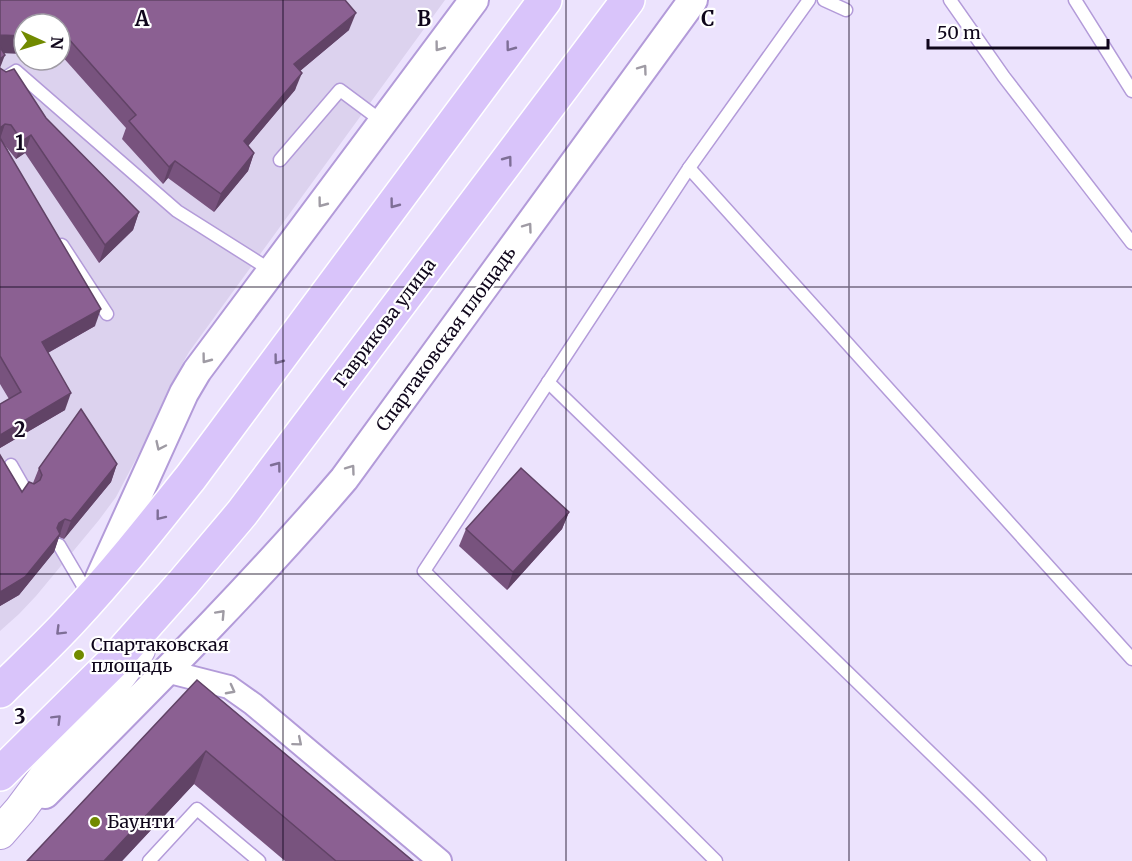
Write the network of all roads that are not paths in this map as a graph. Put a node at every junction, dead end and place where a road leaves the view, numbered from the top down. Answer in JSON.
{"nodes":[{"id":1,"x":474,"y":0,"type":"edge"},
{"id":2,"x":545,"y":0,"type":"edge"},
{"id":3,"x":693,"y":0,"type":"edge"},
{"id":4,"x":809,"y":0,"type":"edge"},
{"id":5,"x":824,"y":0,"type":"edge"},
{"id":6,"x":950,"y":0,"type":"edge"},
{"id":7,"x":1075,"y":0,"type":"edge"},
{"id":8,"x":627,"y":1,"type":"edge"},
{"id":9,"x":846,"y":10,"type":"dead end"},
{"id":10,"x":0,"y":81,"type":"edge"},
{"id":11,"x":1132,"y":91,"type":"edge"},
{"id":12,"x":383,"y":122,"type":"junction"},
{"id":13,"x":280,"y":160,"type":"dead end"},
{"id":14,"x":689,"y":168,"type":"junction"},
{"id":15,"x":57,"y":237,"type":"edge"},
{"id":16,"x":1132,"y":243,"type":"edge"},
{"id":17,"x":272,"y":271,"type":"junction"},
{"id":18,"x":108,"y":314,"type":"dead end"},
{"id":19,"x":548,"y":382,"type":"junction"},
{"id":20,"x":11,"y":465,"type":"dead end"},
{"id":21,"x":27,"y":493,"type":"edge"},
{"id":22,"x":242,"y":513,"type":"junction"},
{"id":23,"x":59,"y":546,"type":"edge"},
{"id":24,"x":91,"y":598,"type":"junction"},
{"id":25,"x":1132,"y":659,"type":"edge"},
{"id":26,"x":28,"y":663,"type":"junction"},
{"id":27,"x":0,"y":680,"type":"edge"},
{"id":28,"x":156,"y":681,"type":"junction"},
{"id":29,"x":0,"y":691,"type":"edge"},
{"id":30,"x":72,"y":741,"type":"junction"},
{"id":31,"x":0,"y":774,"type":"edge"},
{"id":32,"x":0,"y":789,"type":"edge"},
{"id":33,"x":0,"y":833,"type":"edge"},
{"id":34,"x":0,"y":840,"type":"edge"},
{"id":35,"x":149,"y":861,"type":"edge"},
{"id":36,"x":259,"y":861,"type":"edge"},
{"id":37,"x":440,"y":861,"type":"edge"},
{"id":38,"x":716,"y":861,"type":"edge"},
{"id":39,"x":1040,"y":861,"type":"edge"}],
"edges":[{"from":1,"to":12,"type":"street","one_way":true},
{"from":2,"to":24,"type":"main road","one_way":true},
{"from":28,"to":3,"type":"street","name":"Спартаковская площадь","one_way":true},
{"from":4,"to":14,"type":"lane"},
{"from":5,"to":9,"type":"lane"},
{"from":6,"to":16,"type":"lane"},
{"from":7,"to":11,"type":"lane"},
{"from":22,"to":8,"type":"main road","name":"Гаврикова улица","one_way":true},
{"from":10,"to":17,"type":"lane"},
{"from":12,"to":13,"type":"lane"},
{"from":12,"to":17,"type":"street","one_way":true},
{"from":14,"to":19,"type":"lane"},
{"from":14,"to":25,"type":"lane"},
{"from":15,"to":18,"type":"lane"},
{"from":17,"to":24,"type":"street","one_way":true},
{"from":19,"to":38,"type":"lane"},
{"from":19,"to":39,"type":"lane"},
{"from":20,"to":21,"type":"lane"},
{"from":22,"to":30,"type":"main road"},
{"from":31,"to":22,"type":"main road","name":"Гаврикова улица","one_way":true},
{"from":23,"to":24,"type":"lane"},
{"from":24,"to":26,"type":"main road","one_way":true},
{"from":26,"to":27,"type":"main road"},
{"from":26,"to":29,"type":"main road"},
{"from":28,"to":30,"type":"street"},
{"from":28,"to":34,"type":"street","name":"Спартаковская площадь"},
{"from":28,"to":37,"type":"street","one_way":true},
{"from":30,"to":32,"type":"street"},
{"from":30,"to":33,"type":"main road"},
{"from":35,"to":36,"type":"lane"}]}
